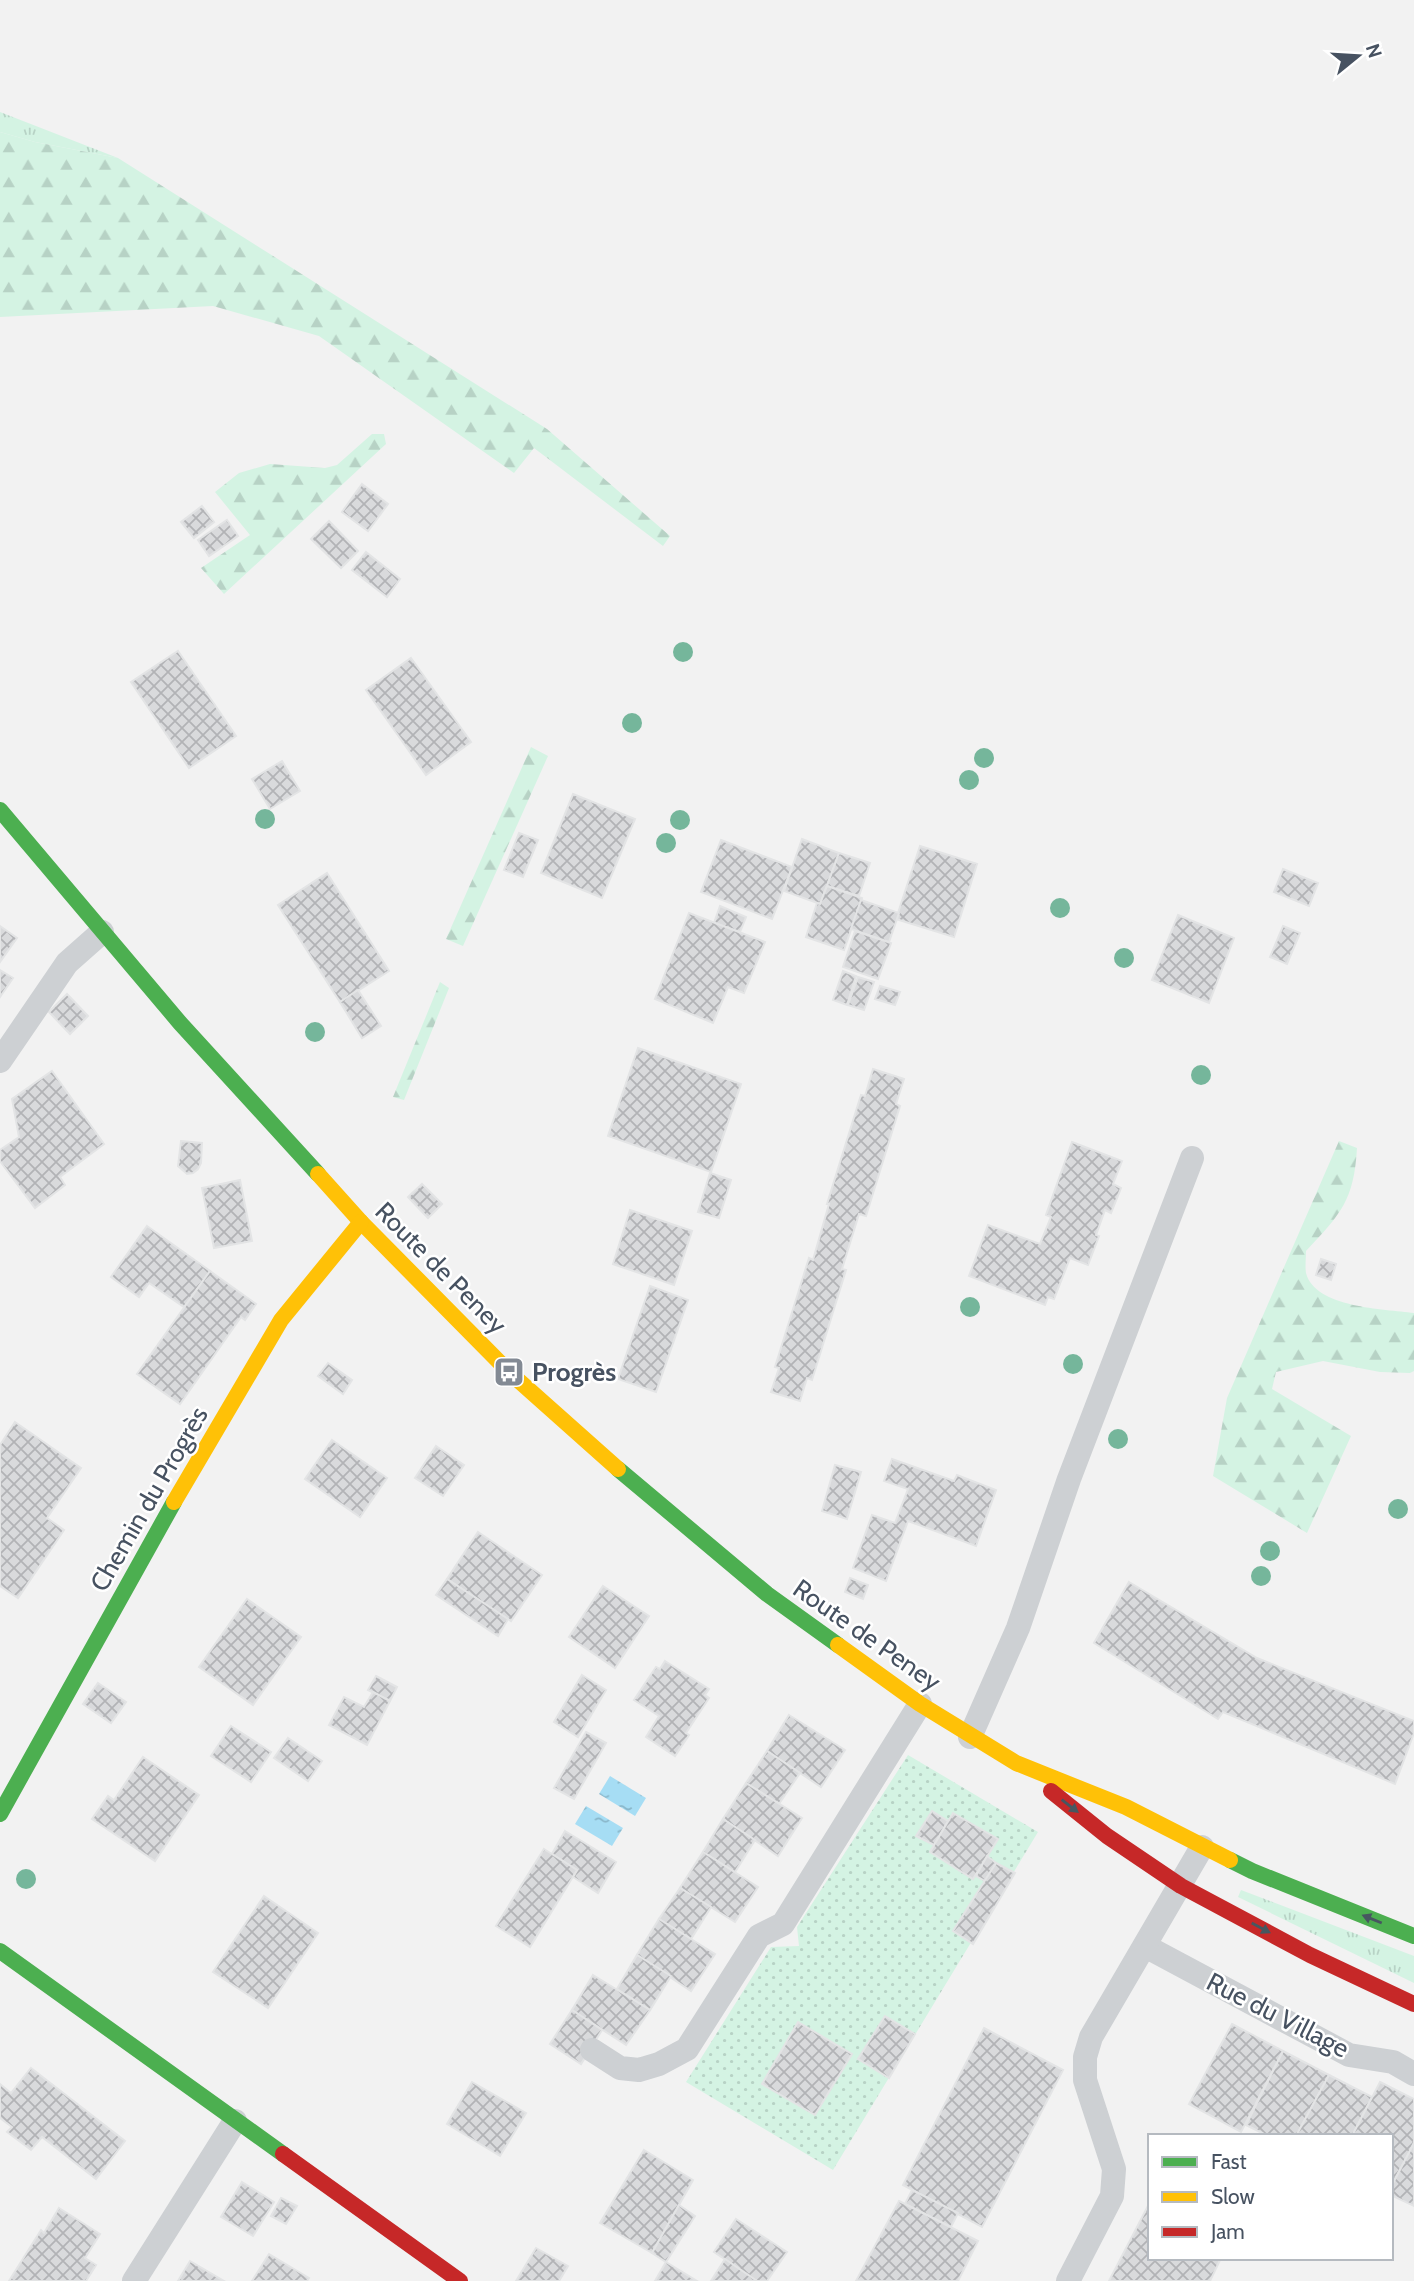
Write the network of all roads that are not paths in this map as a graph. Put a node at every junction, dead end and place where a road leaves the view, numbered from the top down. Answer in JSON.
{"nodes":[{"id":1,"x":0,"y":810,"type":"edge"},
{"id":2,"x":102,"y":932,"type":"junction"},
{"id":3,"x":0,"y":1061,"type":"edge"},
{"id":4,"x":1192,"y":1158,"type":"dead end"},
{"id":5,"x":361,"y":1222,"type":"junction"},
{"id":6,"x":920,"y":1704,"type":"junction"},
{"id":7,"x":970,"y":1737,"type":"junction"},
{"id":8,"x":1016,"y":1763,"type":"junction"},
{"id":9,"x":0,"y":1814,"type":"edge"},
{"id":10,"x":1202,"y":1847,"type":"junction"},
{"id":11,"x":1181,"y":1886,"type":"junction"},
{"id":12,"x":1414,"y":1936,"type":"edge"},
{"id":13,"x":1145,"y":1946,"type":"junction"},
{"id":14,"x":1,"y":1953,"type":"edge"},
{"id":15,"x":1414,"y":2004,"type":"edge"},
{"id":16,"x":592,"y":2050,"type":"dead end"},
{"id":17,"x":1414,"y":2074,"type":"edge"},
{"id":18,"x":235,"y":2121,"type":"junction"},
{"id":19,"x":134,"y":2281,"type":"edge"},
{"id":20,"x":460,"y":2281,"type":"edge"},
{"id":21,"x":1068,"y":2281,"type":"edge"}],
"edges":[{"from":1,"to":2,"type":"main road","name":"Route de Peney"},
{"from":2,"to":3,"type":"lane"},
{"from":2,"to":5,"type":"main road","name":"Route de Peney"},
{"from":4,"to":7,"type":"lane"},
{"from":5,"to":6,"type":"main road","name":"Route de Peney"},
{"from":5,"to":9,"type":"main road","name":"Chemin du Progrès"},
{"from":6,"to":7,"type":"main road","name":"Route de Peney"},
{"from":6,"to":16,"type":"lane"},
{"from":7,"to":8,"type":"main road","name":"Route de Peney"},
{"from":8,"to":10,"type":"main road","name":"Route de Peney"},
{"from":8,"to":11,"type":"main road","name":"Route de Peney","one_way":true},
{"from":10,"to":11,"type":"lane"},
{"from":12,"to":10,"type":"main road","name":"Route de Peney","one_way":true},
{"from":11,"to":13,"type":"lane"},
{"from":11,"to":15,"type":"main road","name":"Route de Peney","one_way":true},
{"from":13,"to":17,"type":"lane","name":"Rue du Village"},
{"from":13,"to":21,"type":"lane"},
{"from":14,"to":18,"type":"main road"},
{"from":18,"to":19,"type":"lane"},
{"from":18,"to":20,"type":"main road"}]}
